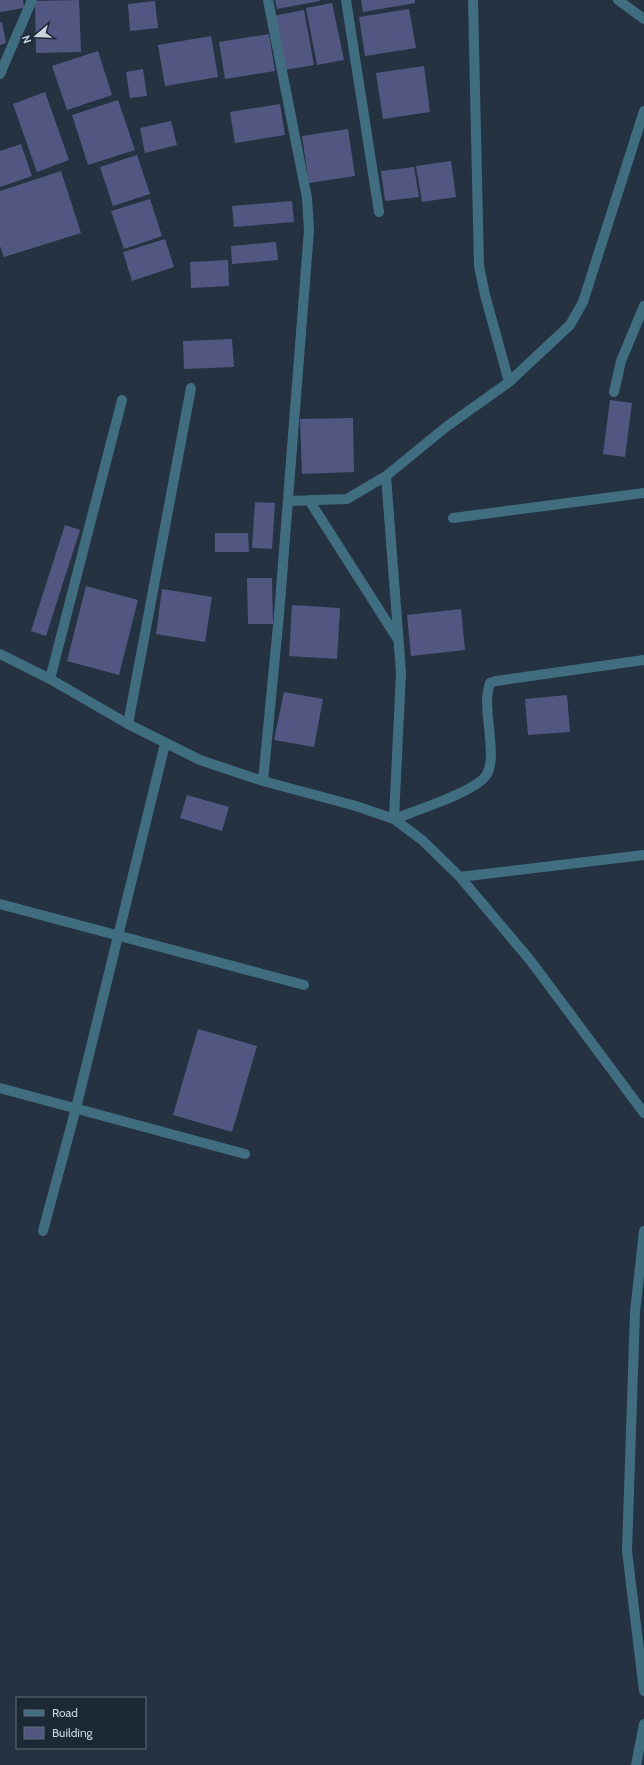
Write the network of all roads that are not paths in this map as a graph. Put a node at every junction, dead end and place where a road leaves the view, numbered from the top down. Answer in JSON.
{"nodes":[{"id":1,"x":32,"y":0,"type":"edge"},
{"id":2,"x":268,"y":0,"type":"edge"},
{"id":3,"x":346,"y":0,"type":"edge"},
{"id":4,"x":474,"y":0,"type":"edge"},
{"id":5,"x":618,"y":0,"type":"edge"},
{"id":6,"x":644,"y":19,"type":"edge"},
{"id":7,"x":0,"y":74,"type":"edge"},
{"id":8,"x":644,"y":111,"type":"edge"},
{"id":9,"x":378,"y":212,"type":"dead end"},
{"id":10,"x":644,"y":306,"type":"edge"},
{"id":11,"x":509,"y":382,"type":"junction"},
{"id":12,"x":191,"y":388,"type":"dead end"},
{"id":13,"x":614,"y":392,"type":"dead end"},
{"id":14,"x":122,"y":400,"type":"dead end"},
{"id":15,"x":386,"y":476,"type":"junction"},
{"id":16,"x":644,"y":493,"type":"edge"},
{"id":17,"x":309,"y":500,"type":"junction"},
{"id":18,"x":288,"y":501,"type":"junction"},
{"id":19,"x":453,"y":518,"type":"dead end"},
{"id":20,"x":398,"y":639,"type":"junction"},
{"id":21,"x":0,"y":654,"type":"edge"},
{"id":22,"x":644,"y":660,"type":"edge"},
{"id":23,"x":50,"y":679,"type":"junction"},
{"id":24,"x":128,"y":724,"type":"junction"},
{"id":25,"x":165,"y":744,"type":"junction"},
{"id":26,"x":263,"y":781,"type":"junction"},
{"id":27,"x":394,"y":819,"type":"junction"},
{"id":28,"x":644,"y":855,"type":"edge"},
{"id":29,"x":460,"y":877,"type":"junction"},
{"id":30,"x":0,"y":904,"type":"edge"},
{"id":31,"x":118,"y":935,"type":"junction"},
{"id":32,"x":304,"y":986,"type":"dead end"},
{"id":33,"x":0,"y":1088,"type":"edge"},
{"id":34,"x":76,"y":1108,"type":"junction"},
{"id":35,"x":644,"y":1113,"type":"edge"},
{"id":36,"x":245,"y":1154,"type":"dead end"},
{"id":37,"x":644,"y":1230,"type":"edge"},
{"id":38,"x":43,"y":1231,"type":"dead end"},
{"id":39,"x":644,"y":1691,"type":"edge"},
{"id":40,"x":644,"y":1724,"type":"edge"},
{"id":41,"x":636,"y":1765,"type":"edge"}],
"edges":[{"from":1,"to":7,"type":"street"},
{"from":2,"to":18,"type":"street"},
{"from":3,"to":9,"type":"street"},
{"from":4,"to":11,"type":"street"},
{"from":5,"to":6,"type":"street"},
{"from":8,"to":11,"type":"street"},
{"from":10,"to":13,"type":"street"},
{"from":11,"to":15,"type":"street"},
{"from":12,"to":24,"type":"street"},
{"from":14,"to":23,"type":"street"},
{"from":15,"to":17,"type":"street"},
{"from":15,"to":20,"type":"street"},
{"from":16,"to":19,"type":"street"},
{"from":17,"to":18,"type":"street"},
{"from":17,"to":20,"type":"street"},
{"from":18,"to":26,"type":"street"},
{"from":20,"to":27,"type":"street"},
{"from":21,"to":23,"type":"street"},
{"from":22,"to":27,"type":"street"},
{"from":23,"to":24,"type":"street"},
{"from":24,"to":25,"type":"street"},
{"from":25,"to":26,"type":"street"},
{"from":25,"to":31,"type":"street"},
{"from":26,"to":27,"type":"street"},
{"from":27,"to":29,"type":"street"},
{"from":28,"to":29,"type":"street"},
{"from":29,"to":35,"type":"street"},
{"from":30,"to":31,"type":"street"},
{"from":31,"to":32,"type":"street"},
{"from":31,"to":34,"type":"street"},
{"from":33,"to":34,"type":"street"},
{"from":34,"to":36,"type":"street"},
{"from":34,"to":38,"type":"street"},
{"from":37,"to":39,"type":"street"},
{"from":40,"to":41,"type":"street"}]}
